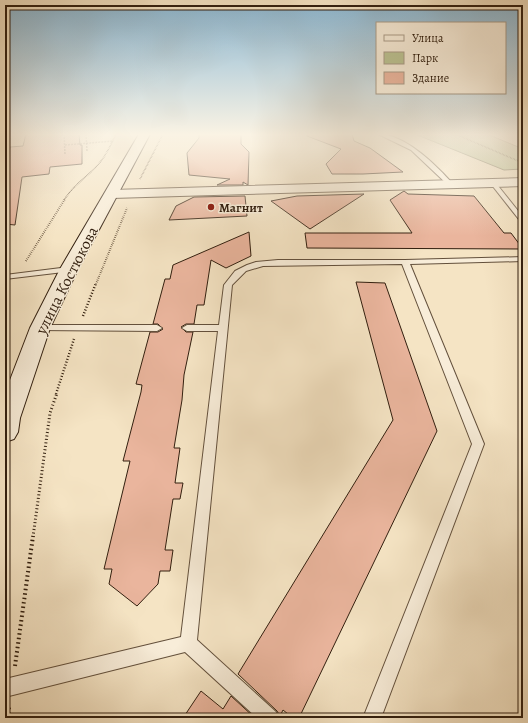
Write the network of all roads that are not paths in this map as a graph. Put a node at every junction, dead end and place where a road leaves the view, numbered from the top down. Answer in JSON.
{"nodes":[{"id":1,"x":126,"y":168,"type":"edge"},
{"id":2,"x":433,"y":168,"type":"edge"},
{"id":3,"x":523,"y":182,"type":"edge"},
{"id":4,"x":493,"y":183,"type":"junction"},
{"id":5,"x":450,"y":184,"type":"junction"},
{"id":6,"x":112,"y":194,"type":"junction"},
{"id":7,"x":523,"y":221,"type":"edge"},
{"id":8,"x":523,"y":259,"type":"edge"},
{"id":9,"x":405,"y":262,"type":"junction"},
{"id":10,"x":69,"y":269,"type":"junction"},
{"id":11,"x":9,"y":277,"type":"edge"},
{"id":12,"x":40,"y":328,"type":"junction"},
{"id":13,"x":157,"y":328,"type":"dead end"},
{"id":14,"x":187,"y":328,"type":"dead end"},
{"id":15,"x":224,"y":328,"type":"junction"},
{"id":16,"x":5,"y":432,"type":"edge"},
{"id":17,"x":188,"y":643,"type":"junction"},
{"id":18,"x":8,"y":687,"type":"edge"},
{"id":19,"x":270,"y":718,"type":"edge"},
{"id":20,"x":372,"y":718,"type":"edge"}],
"edges":[{"from":1,"to":6,"type":"main road","name":"улица Костюкова"},
{"from":2,"to":5,"type":"lane"},
{"from":3,"to":4,"type":"street"},
{"from":4,"to":5,"type":"street"},
{"from":4,"to":7,"type":"lane"},
{"from":5,"to":6,"type":"street"},
{"from":6,"to":10,"type":"main road","name":"улица Костюкова"},
{"from":8,"to":9,"type":"lane"},
{"from":9,"to":15,"type":"lane"},
{"from":9,"to":20,"type":"lane"},
{"from":10,"to":11,"type":"lane"},
{"from":10,"to":12,"type":"main road","name":"улица Костюкова"},
{"from":12,"to":13,"type":"lane"},
{"from":12,"to":16,"type":"main road","name":"улица Костюкова"},
{"from":14,"to":15,"type":"lane"},
{"from":15,"to":17,"type":"lane"},
{"from":17,"to":18,"type":"lane"},
{"from":17,"to":19,"type":"lane"}]}
